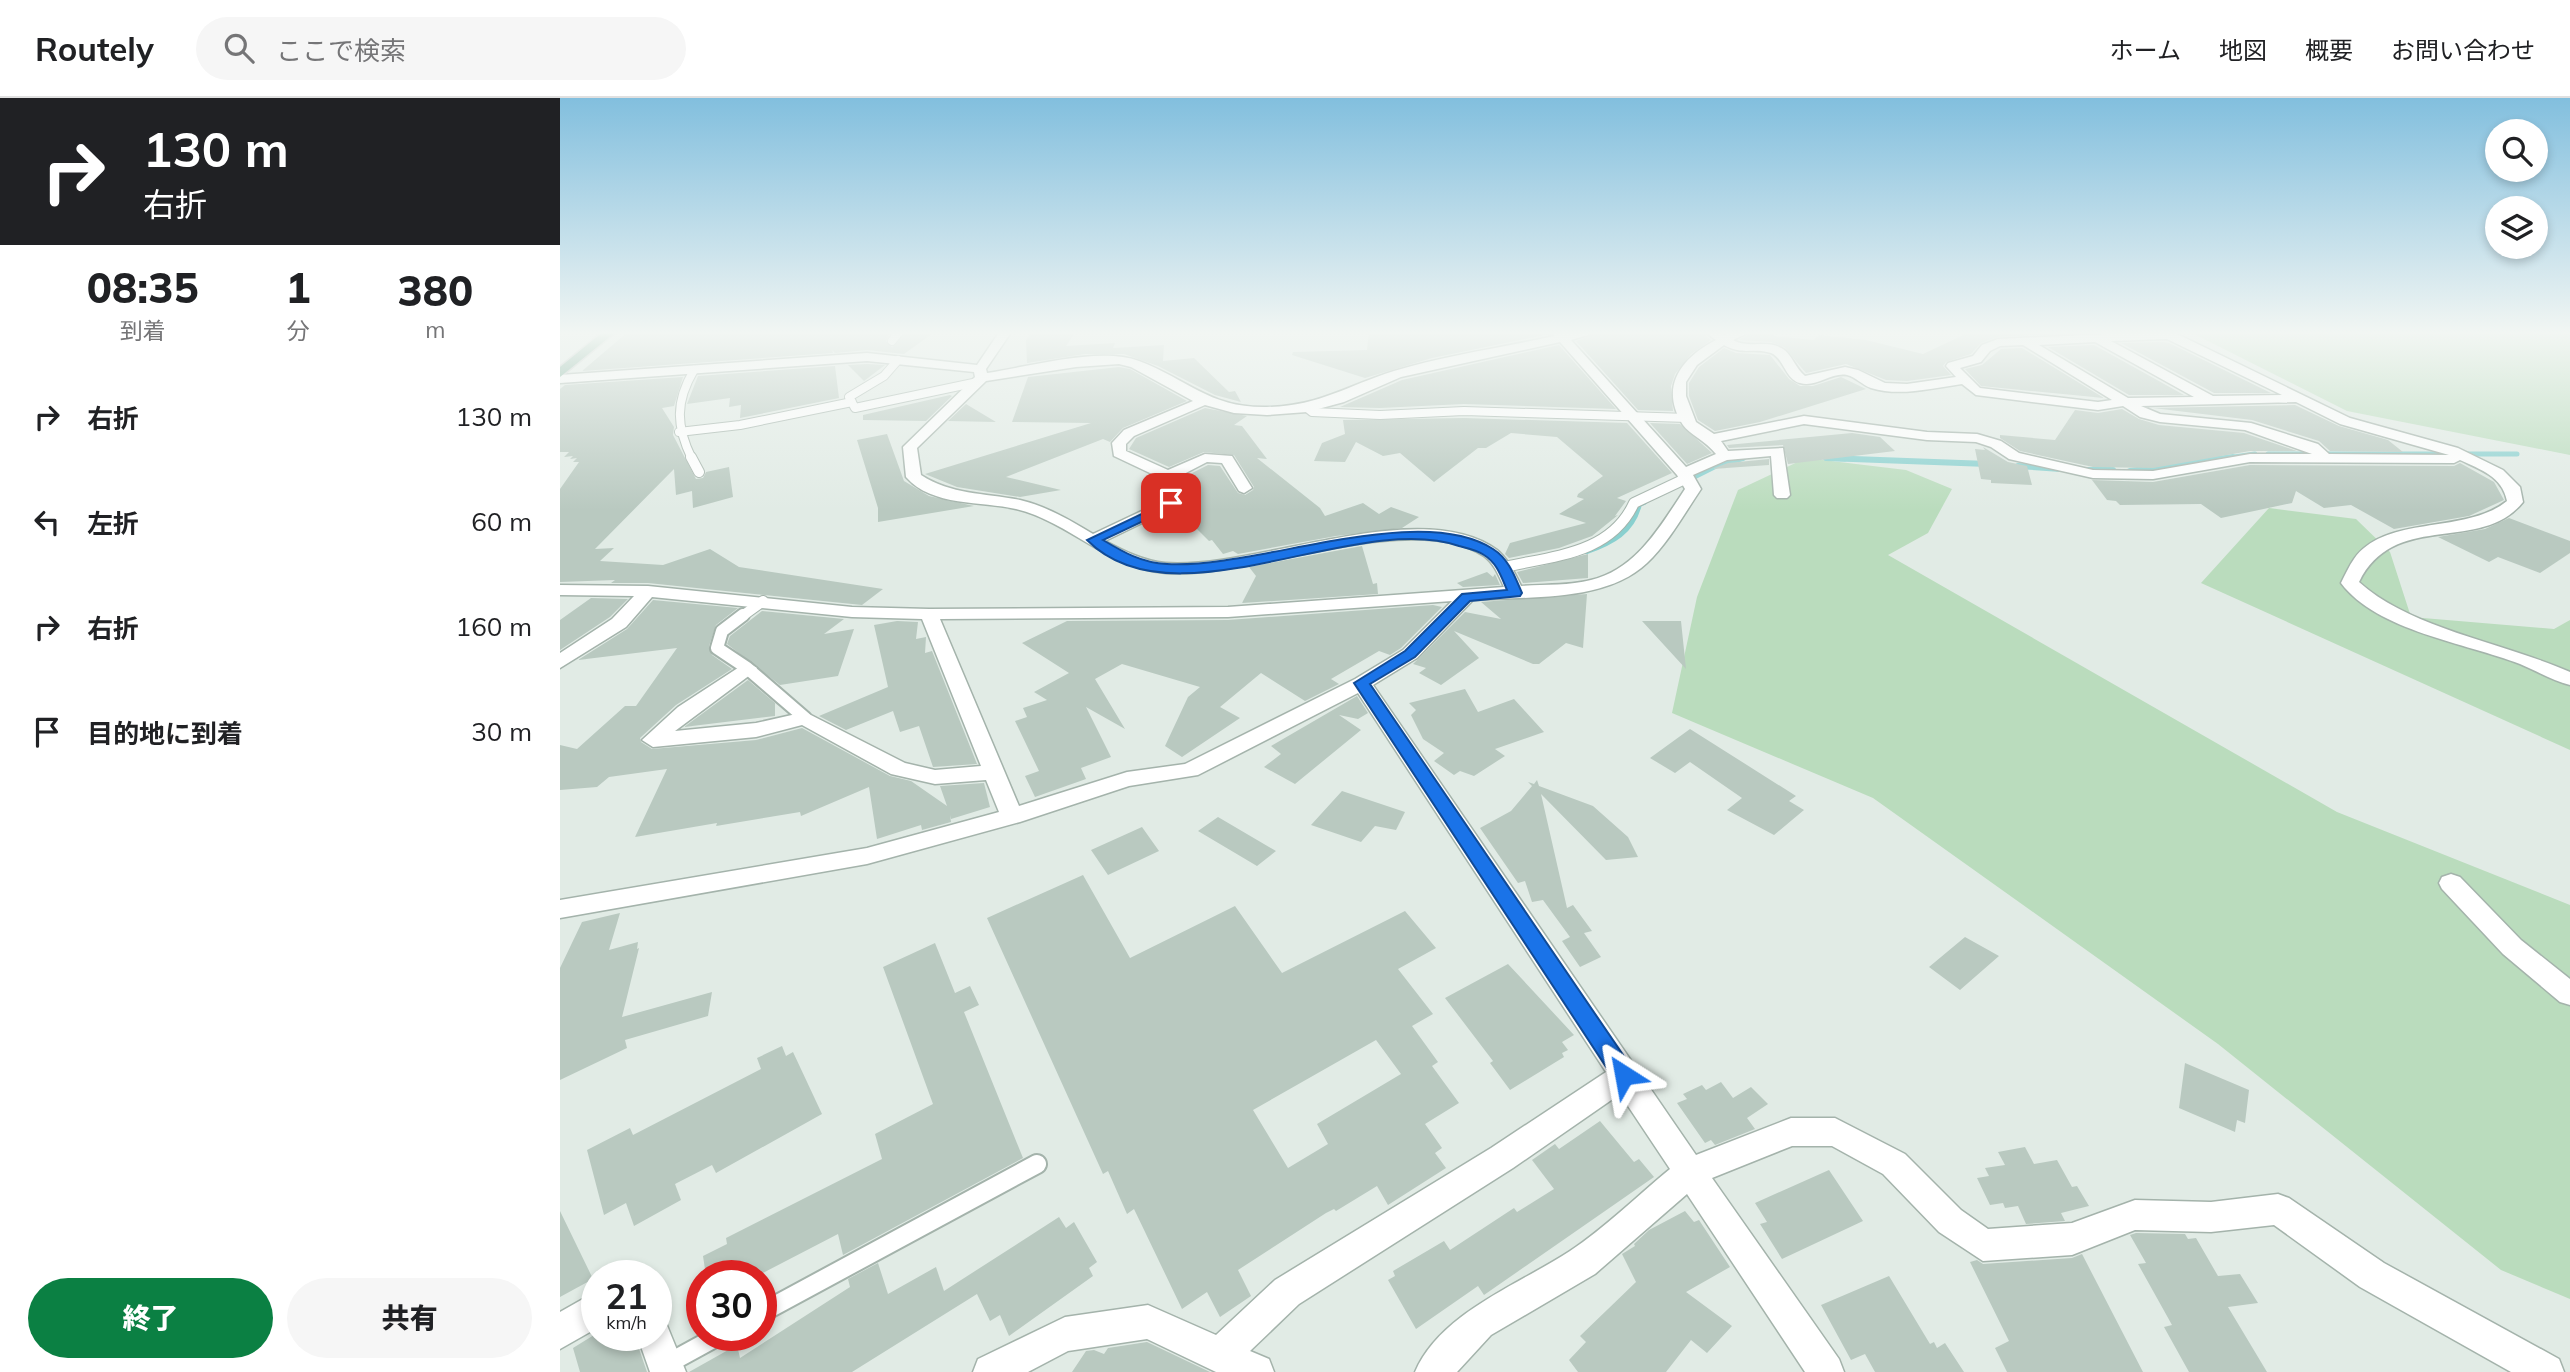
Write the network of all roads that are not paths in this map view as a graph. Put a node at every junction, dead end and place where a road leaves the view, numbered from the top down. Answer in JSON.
{"nodes":[{"id":1,"x":682,"y":390,"type":"edge"},
{"id":2,"x":860,"y":390,"type":"edge"},
{"id":3,"x":924,"y":390,"type":"edge"},
{"id":4,"x":966,"y":390,"type":"edge"},
{"id":5,"x":1184,"y":390,"type":"edge"},
{"id":6,"x":1359,"y":390,"type":"edge"},
{"id":7,"x":1611,"y":390,"type":"edge"},
{"id":8,"x":1679,"y":390,"type":"edge"},
{"id":9,"x":1975,"y":390,"type":"edge"},
{"id":10,"x":2104,"y":390,"type":"edge"},
{"id":11,"x":2192,"y":390,"type":"edge"},
{"id":12,"x":2281,"y":390,"type":"edge"},
{"id":13,"x":2298,"y":399,"type":"junction"},
{"id":14,"x":2210,"y":400,"type":"junction"},
{"id":15,"x":1204,"y":401,"type":"junction"},
{"id":16,"x":852,"y":402,"type":"junction"},
{"id":17,"x":2123,"y":402,"type":"junction"},
{"id":18,"x":1307,"y":408,"type":"junction"},
{"id":19,"x":1636,"y":418,"type":"junction"},
{"id":20,"x":1688,"y":418,"type":"junction"},
{"id":21,"x":679,"y":432,"type":"junction"},
{"id":22,"x":1712,"y":439,"type":"junction"},
{"id":23,"x":1724,"y":456,"type":"junction"},
{"id":24,"x":2325,"y":457,"type":"junction"},
{"id":25,"x":2468,"y":459,"type":"junction"},
{"id":26,"x":699,"y":472,"type":"dead end"},
{"id":27,"x":1168,"y":475,"type":"junction"},
{"id":28,"x":1686,"y":476,"type":"junction"},
{"id":29,"x":1244,"y":488,"type":"dead end"},
{"id":30,"x":1783,"y":495,"type":"dead end"},
{"id":31,"x":1093,"y":540,"type":"junction"},
{"id":32,"x":1504,"y":567,"type":"junction"},
{"id":33,"x":560,"y":590,"type":"edge"},
{"id":34,"x":648,"y":590,"type":"junction"},
{"id":35,"x":1515,"y":593,"type":"junction"},
{"id":36,"x":1466,"y":597,"type":"junction"},
{"id":37,"x":763,"y":601,"type":"junction"},
{"id":38,"x":929,"y":614,"type":"junction"},
{"id":39,"x":560,"y":662,"type":"edge"},
{"id":40,"x":747,"y":668,"type":"junction"},
{"id":41,"x":2570,"y":679,"type":"edge"},
{"id":42,"x":1362,"y":683,"type":"junction"},
{"id":43,"x":806,"y":718,"type":"junction"},
{"id":44,"x":994,"y":772,"type":"junction"},
{"id":45,"x":1012,"y":816,"type":"junction"},
{"id":46,"x":2451,"y":883,"type":"dead end"},
{"id":47,"x":560,"y":909,"type":"edge"},
{"id":48,"x":2570,"y":994,"type":"edge"},
{"id":49,"x":1624,"y":1075,"type":"junction"},
{"id":50,"x":1037,"y":1164,"type":"dead end"},
{"id":51,"x":1689,"y":1173,"type":"junction"},
{"id":52,"x":777,"y":1304,"type":"edge"},
{"id":53,"x":581,"y":1318,"type":"edge"},
{"id":54,"x":560,"y":1332,"type":"edge"},
{"id":55,"x":686,"y":1348,"type":"edge"},
{"id":56,"x":663,"y":1357,"type":"edge"},
{"id":57,"x":1241,"y":1367,"type":"edge"},
{"id":58,"x":991,"y":1372,"type":"edge"},
{"id":59,"x":1433,"y":1372,"type":"edge"},
{"id":60,"x":1826,"y":1372,"type":"edge"},
{"id":61,"x":2546,"y":1372,"type":"edge"}],
"edges":[{"from":1,"to":21,"type":"lane"},
{"from":2,"to":16,"type":"lane"},
{"from":3,"to":16,"type":"lane"},
{"from":4,"to":31,"type":"street"},
{"from":5,"to":15,"type":"street"},
{"from":6,"to":18,"type":"street"},
{"from":7,"to":19,"type":"street"},
{"from":8,"to":20,"type":"street"},
{"from":9,"to":17,"type":"street"},
{"from":10,"to":17,"type":"street"},
{"from":11,"to":14,"type":"street"},
{"from":12,"to":13,"type":"street"},
{"from":13,"to":14,"type":"street"},
{"from":13,"to":25,"type":"street"},
{"from":14,"to":17,"type":"street"},
{"from":15,"to":18,"type":"street"},
{"from":15,"to":27,"type":"street"},
{"from":16,"to":21,"type":"lane"},
{"from":17,"to":24,"type":"street"},
{"from":18,"to":19,"type":"lane"},
{"from":19,"to":20,"type":"lane"},
{"from":19,"to":28,"type":"street"},
{"from":20,"to":22,"type":"street"},
{"from":21,"to":26,"type":"lane"},
{"from":22,"to":23,"type":"street"},
{"from":22,"to":24,"type":"street"},
{"from":23,"to":28,"type":"street"},
{"from":23,"to":30,"type":"street"},
{"from":24,"to":25,"type":"street"},
{"from":25,"to":41,"type":"street"},
{"from":27,"to":29,"type":"street"},
{"from":27,"to":31,"type":"street"},
{"from":28,"to":32,"type":"lane"},
{"from":28,"to":35,"type":"street"},
{"from":31,"to":32,"type":"street"},
{"from":32,"to":35,"type":"street"},
{"from":33,"to":34,"type":"street"},
{"from":34,"to":37,"type":"street"},
{"from":34,"to":39,"type":"street"},
{"from":35,"to":36,"type":"street"},
{"from":36,"to":38,"type":"street"},
{"from":36,"to":42,"type":"street"},
{"from":37,"to":38,"type":"street"},
{"from":37,"to":40,"type":"lane"},
{"from":38,"to":44,"type":"street"},
{"from":40,"to":43,"type":"lane"},
{"from":40,"to":43,"type":"street"},
{"from":42,"to":45,"type":"street"},
{"from":42,"to":49,"type":"street"},
{"from":43,"to":44,"type":"street"},
{"from":44,"to":45,"type":"street"},
{"from":45,"to":47,"type":"street"},
{"from":46,"to":48,"type":"street"},
{"from":49,"to":51,"type":"street"},
{"from":49,"to":57,"type":"street"},
{"from":50,"to":52,"type":"lane"},
{"from":51,"to":59,"type":"street"},
{"from":51,"to":60,"type":"street"},
{"from":51,"to":61,"type":"street"},
{"from":53,"to":54,"type":"street"},
{"from":55,"to":56,"type":"lane"},
{"from":57,"to":58,"type":"street"}]}
